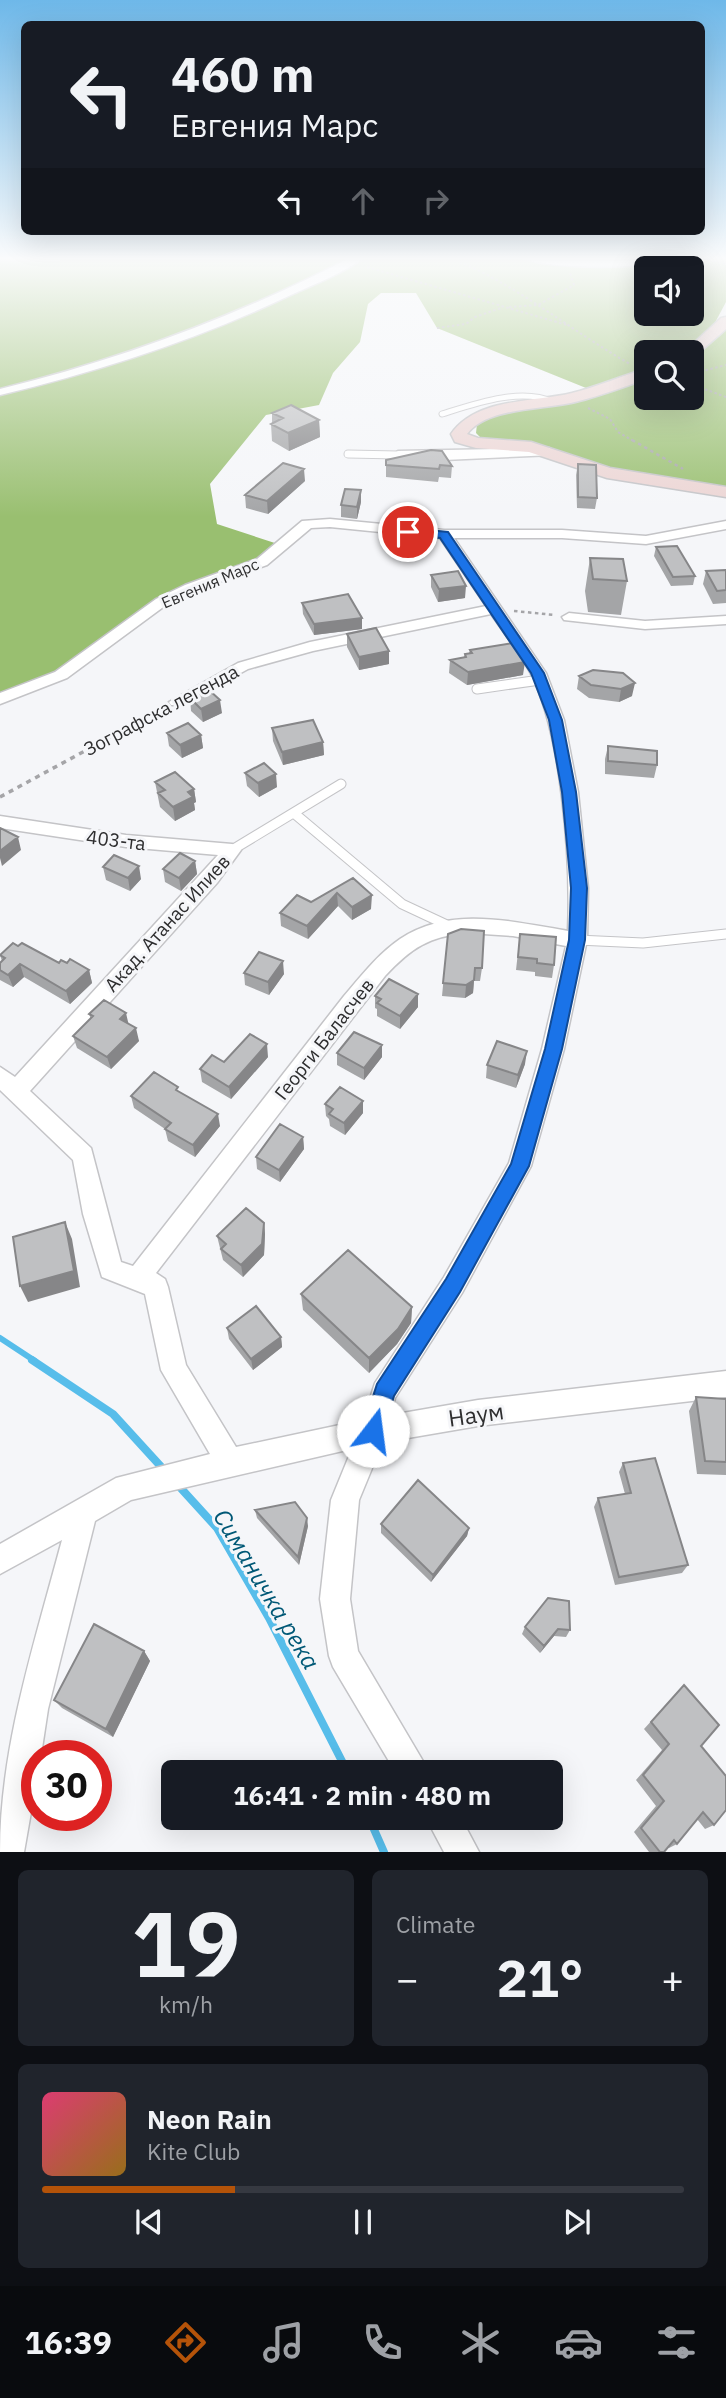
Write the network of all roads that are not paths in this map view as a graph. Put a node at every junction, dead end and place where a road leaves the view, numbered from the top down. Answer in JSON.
{"nodes":[{"id":1,"x":167,"y":343,"type":"edge"},
{"id":2,"x":634,"y":378,"type":"edge"},
{"id":3,"x":0,"y":392,"type":"edge"},
{"id":4,"x":553,"y":402,"type":"junction"},
{"id":5,"x":442,"y":414,"type":"dead end"},
{"id":6,"x":550,"y":452,"type":"junction"},
{"id":7,"x":348,"y":454,"type":"dead end"},
{"id":8,"x":398,"y":455,"type":"joint"},
{"id":9,"x":726,"y":492,"type":"edge"},
{"id":10,"x":726,"y":525,"type":"edge"},
{"id":11,"x":444,"y":534,"type":"junction"},
{"id":12,"x":494,"y":609,"type":"junction"},
{"id":13,"x":569,"y":617,"type":"road end"},
{"id":14,"x":726,"y":620,"type":"edge"},
{"id":15,"x":540,"y":680,"type":"junction"},
{"id":16,"x":477,"y":689,"type":"dead end"},
{"id":17,"x":0,"y":699,"type":"edge"},
{"id":18,"x":177,"y":702,"type":"road end"},
{"id":19,"x":341,"y":784,"type":"dead end"},
{"id":20,"x":295,"y":814,"type":"junction"},
{"id":21,"x":0,"y":822,"type":"edge"},
{"id":22,"x":232,"y":850,"type":"junction"},
{"id":23,"x":449,"y":926,"type":"junction"},
{"id":24,"x":726,"y":934,"type":"edge"},
{"id":25,"x":577,"y":940,"type":"junction"},
{"id":26,"x":8,"y":1083,"type":"edge"},
{"id":27,"x":139,"y":1276,"type":"junction"},
{"id":28,"x":726,"y":1384,"type":"edge"},
{"id":29,"x":373,"y":1431,"type":"junction"},
{"id":30,"x":230,"y":1462,"type":"junction"},
{"id":31,"x":359,"y":1466,"type":"dead end"},
{"id":32,"x":83,"y":1514,"type":"junction"},
{"id":33,"x":0,"y":1560,"type":"edge"},
{"id":34,"x":406,"y":1760,"type":"edge"},
{"id":35,"x":449,"y":1830,"type":"edge"},
{"id":36,"x":8,"y":1852,"type":"edge"},
{"id":37,"x":463,"y":1852,"type":"edge"}],
"edges":[{"from":1,"to":3,"type":"street"},
{"from":2,"to":4,"type":"street"},
{"from":4,"to":5,"type":"lane"},
{"from":4,"to":6,"type":"street"},
{"from":6,"to":8,"type":"street"},
{"from":6,"to":9,"type":"street"},
{"from":7,"to":8,"type":"lane"},
{"from":10,"to":11,"type":"street","name":"Евгения Марс"},
{"from":11,"to":12,"type":"street"},
{"from":11,"to":17,"type":"street","name":"Евгения Марс"},
{"from":12,"to":15,"type":"street"},
{"from":12,"to":18,"type":"street","name":"Зографска легенда"},
{"from":13,"to":14,"type":"street"},
{"from":15,"to":16,"type":"lane"},
{"from":15,"to":25,"type":"street"},
{"from":19,"to":20,"type":"lane","name":"Акад. Атанас Илиев"},
{"from":20,"to":22,"type":"lane","name":"Акад. Атанас Илиев"},
{"from":20,"to":23,"type":"lane"},
{"from":21,"to":22,"type":"street","name":"403-та"},
{"from":22,"to":26,"type":"street","name":"Акад. Атанас Илиев"},
{"from":23,"to":25,"type":"street","name":"Георги Баласчев"},
{"from":23,"to":27,"type":"street","name":"Георги Баласчев"},
{"from":24,"to":25,"type":"lane"},
{"from":25,"to":29,"type":"street"},
{"from":26,"to":27,"type":"street"},
{"from":27,"to":30,"type":"street"},
{"from":28,"to":29,"type":"street","name":"Наум"},
{"from":29,"to":30,"type":"street","name":"Наум"},
{"from":30,"to":32,"type":"street","name":"Наум"},
{"from":31,"to":34,"type":"street"},
{"from":32,"to":33,"type":"street","name":"Наум"},
{"from":32,"to":36,"type":"street"},
{"from":35,"to":37,"type":"street"}]}
